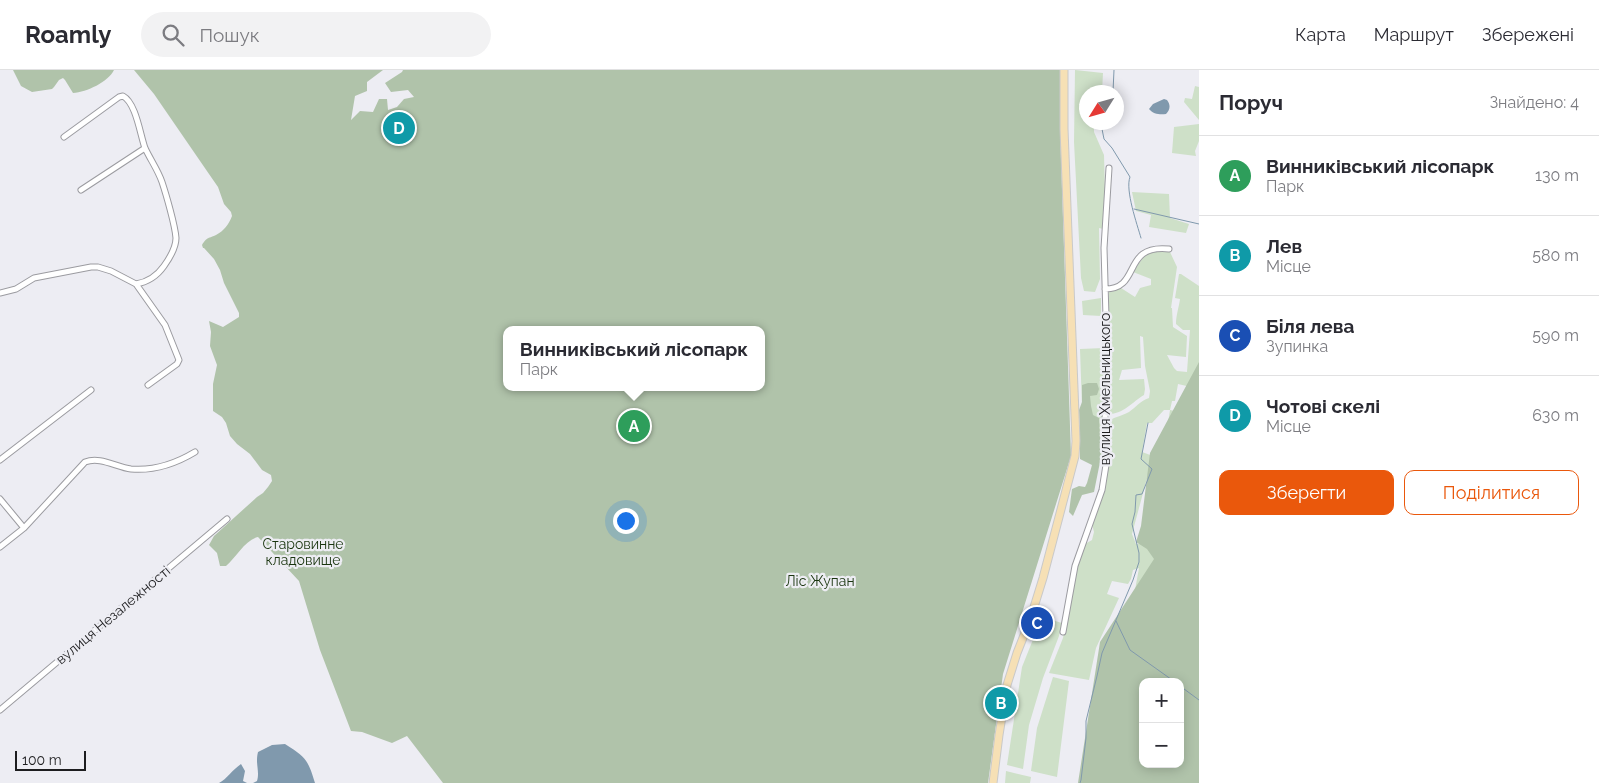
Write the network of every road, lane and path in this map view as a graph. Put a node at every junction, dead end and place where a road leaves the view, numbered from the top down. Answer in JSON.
{"nodes":[{"id":1,"x":1064,"y":70,"type":"edge"},
{"id":2,"x":64,"y":137,"type":"dead end"},
{"id":3,"x":145,"y":148,"type":"junction"},
{"id":4,"x":1109,"y":168,"type":"dead end"},
{"id":5,"x":81,"y":190,"type":"dead end"},
{"id":6,"x":1169,"y":249,"type":"dead end"},
{"id":7,"x":136,"y":284,"type":"junction"},
{"id":8,"x":1106,"y":289,"type":"junction"},
{"id":9,"x":0,"y":293,"type":"edge"},
{"id":10,"x":148,"y":385,"type":"dead end"},
{"id":11,"x":91,"y":390,"type":"dead end"},
{"id":12,"x":195,"y":452,"type":"dead end"},
{"id":13,"x":0,"y":460,"type":"edge"},
{"id":14,"x":0,"y":499,"type":"edge"},
{"id":15,"x":227,"y":519,"type":"dead end"},
{"id":16,"x":24,"y":528,"type":"junction"},
{"id":17,"x":0,"y":547,"type":"edge"},
{"id":18,"x":1062,"y":632,"type":"dead end"},
{"id":19,"x":0,"y":710,"type":"edge"},
{"id":20,"x":993,"y":783,"type":"edge"}],
"edges":[{"from":1,"to":20,"type":"main road"},
{"from":2,"to":3,"type":"street"},
{"from":3,"to":5,"type":"street"},
{"from":3,"to":7,"type":"street"},
{"from":4,"to":8,"type":"street","name":"вулиця Хмельницького"},
{"from":6,"to":8,"type":"street"},
{"from":7,"to":9,"type":"street"},
{"from":7,"to":10,"type":"street"},
{"from":8,"to":18,"type":"street","name":"вулиця Хмельницького"},
{"from":11,"to":13,"type":"street"},
{"from":12,"to":16,"type":"street"},
{"from":14,"to":16,"type":"street"},
{"from":15,"to":19,"type":"street","name":"вулиця Незалежності"},
{"from":16,"to":17,"type":"street"}]}
